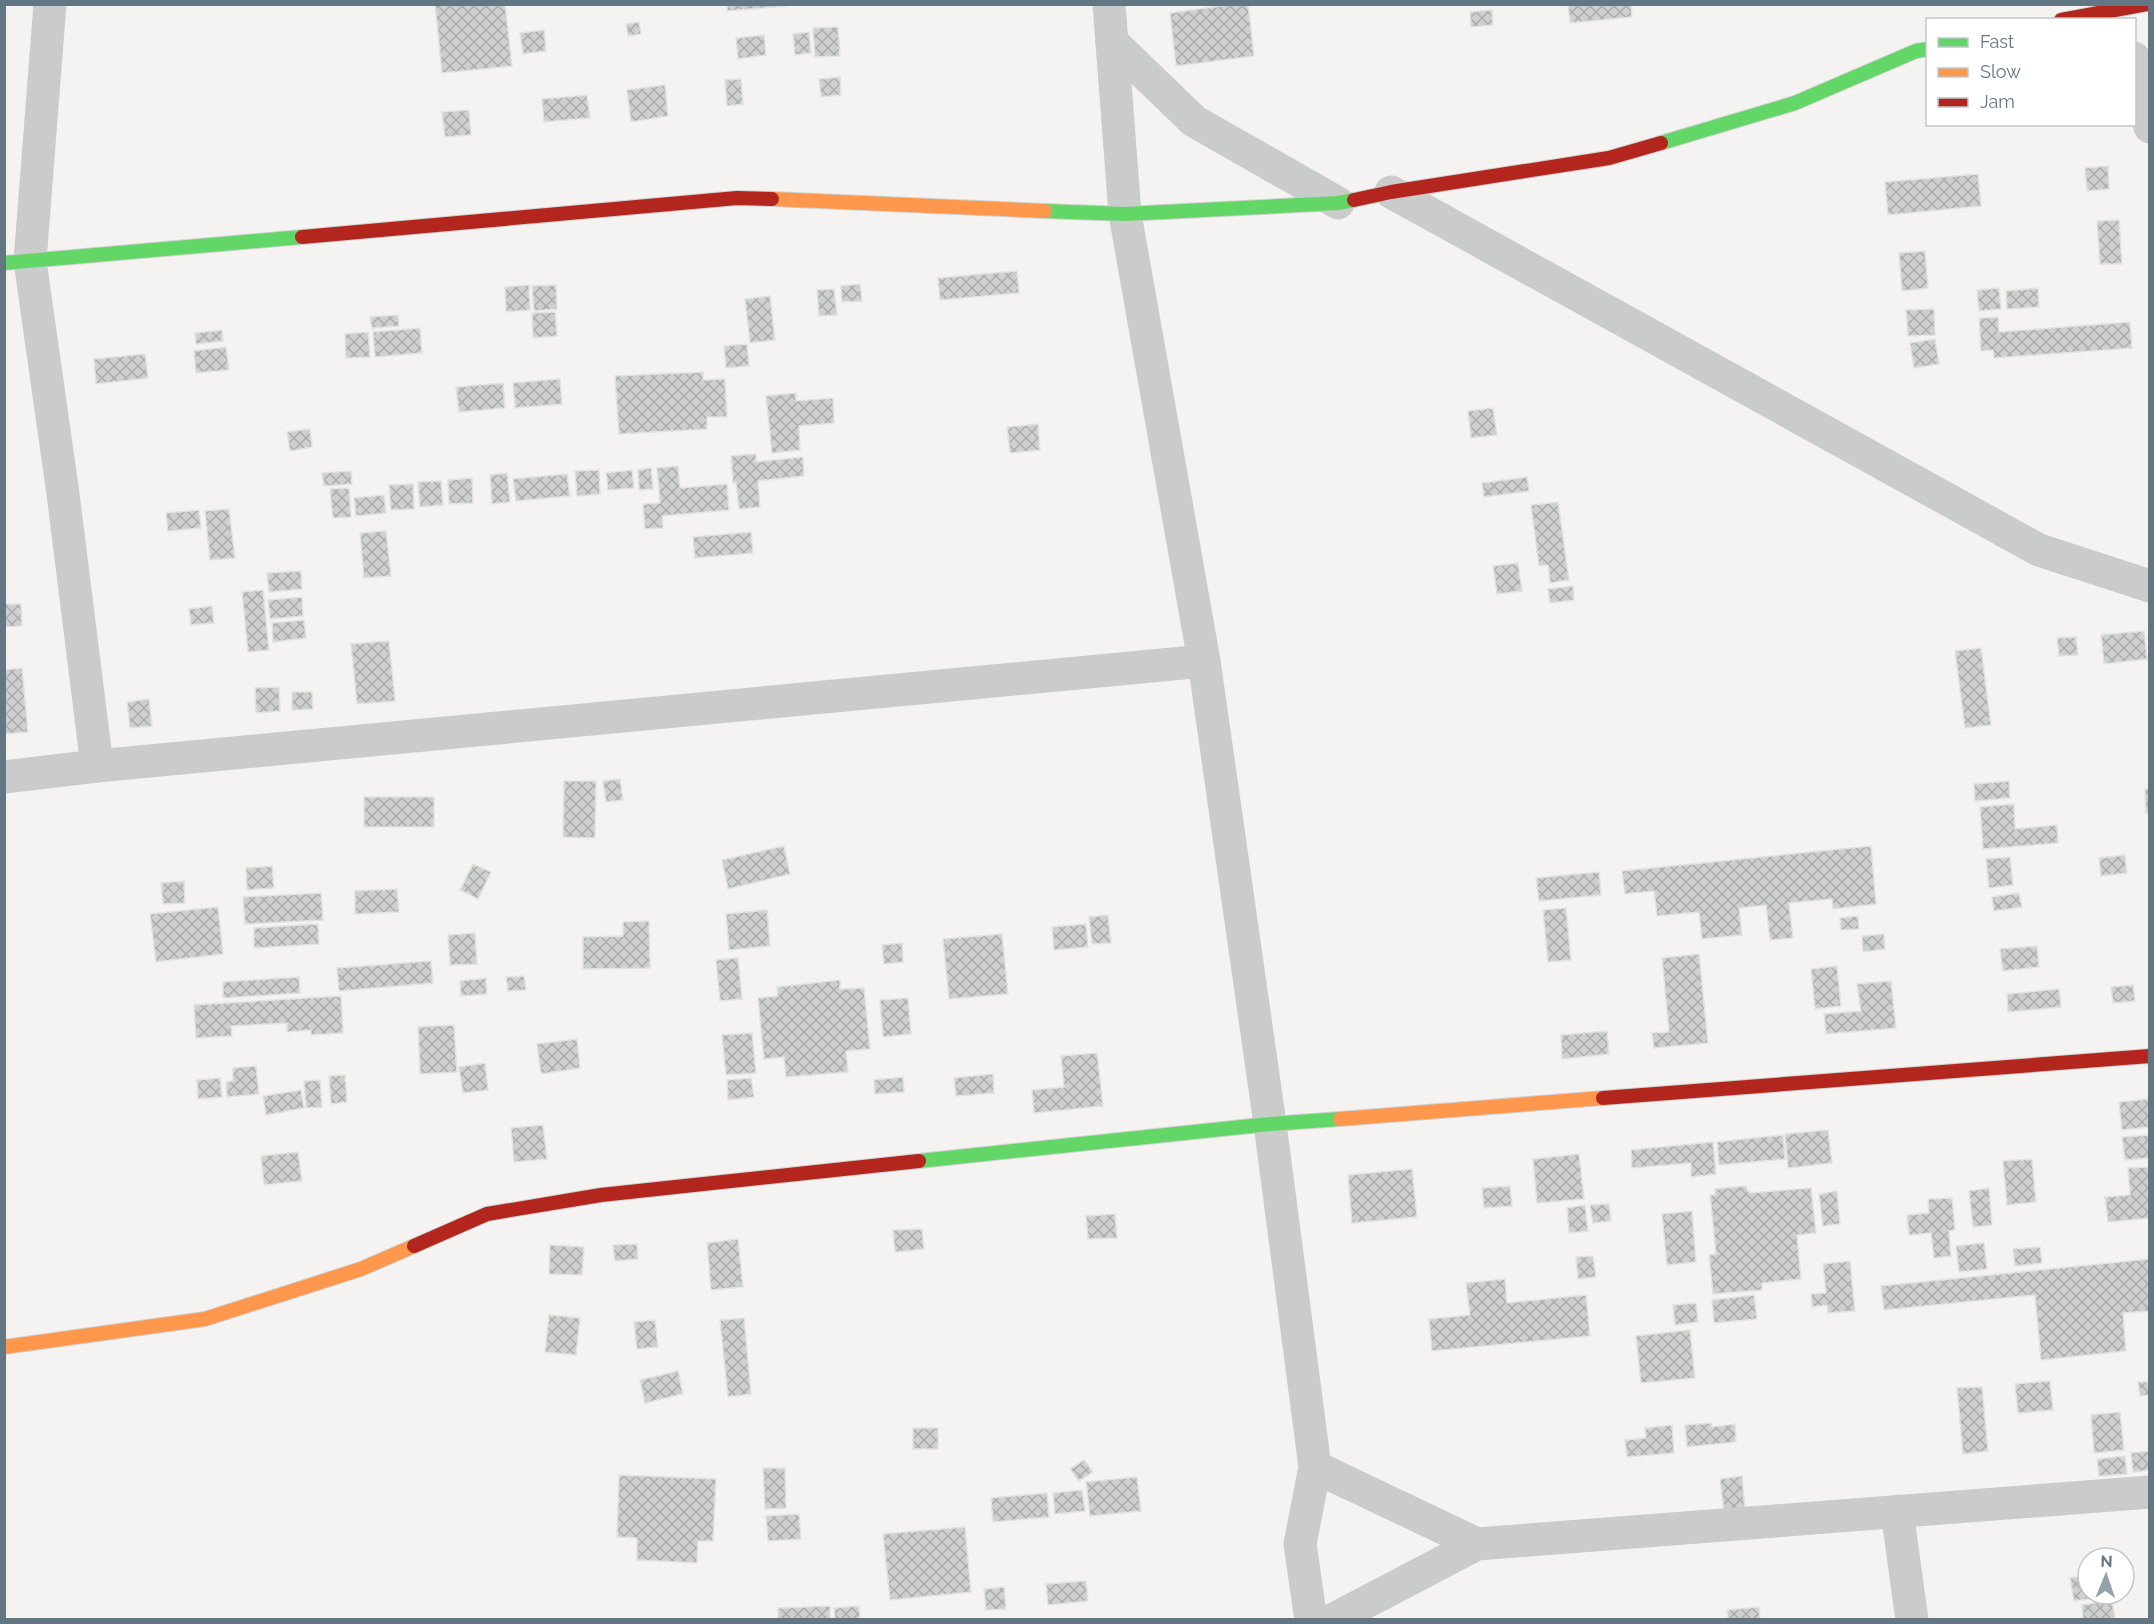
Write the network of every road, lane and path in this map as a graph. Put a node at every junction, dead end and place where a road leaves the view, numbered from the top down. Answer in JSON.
{"nodes":[{"id":1,"x":50,"y":4,"type":"edge"},
{"id":2,"x":1109,"y":4,"type":"edge"},
{"id":3,"x":2132,"y":11,"type":"edge"},
{"id":4,"x":2077,"y":18,"type":"edge"},
{"id":5,"x":1112,"y":42,"type":"junction"},
{"id":6,"x":1926,"y":49,"type":"edge"},
{"id":7,"x":2136,"y":67,"type":"edge"},
{"id":8,"x":2150,"y":127,"type":"edge"},
{"id":9,"x":1392,"y":192,"type":"junction"},
{"id":10,"x":1338,"y":203,"type":"junction"},
{"id":11,"x":1125,"y":214,"type":"junction"},
{"id":12,"x":17,"y":262,"type":"edge"},
{"id":13,"x":2150,"y":586,"type":"edge"},
{"id":14,"x":1204,"y":662,"type":"junction"},
{"id":15,"x":97,"y":766,"type":"junction"},
{"id":16,"x":4,"y":777,"type":"edge"},
{"id":17,"x":2150,"y":1056,"type":"edge"},
{"id":18,"x":1270,"y":1124,"type":"junction"},
{"id":19,"x":4,"y":1347,"type":"edge"},
{"id":20,"x":1315,"y":1467,"type":"junction"},
{"id":21,"x":2150,"y":1492,"type":"edge"},
{"id":22,"x":1897,"y":1511,"type":"junction"},
{"id":23,"x":1477,"y":1544,"type":"junction"},
{"id":24,"x":1311,"y":1620,"type":"edge"},
{"id":25,"x":1332,"y":1620,"type":"edge"},
{"id":26,"x":1912,"y":1620,"type":"edge"}],
"edges":[{"from":1,"to":12,"type":"street"},
{"from":2,"to":5,"type":"street"},
{"from":3,"to":4,"type":"street"},
{"from":5,"to":10,"type":"street"},
{"from":5,"to":11,"type":"street"},
{"from":6,"to":9,"type":"street"},
{"from":7,"to":8,"type":"street"},
{"from":9,"to":10,"type":"street"},
{"from":9,"to":13,"type":"street"},
{"from":10,"to":11,"type":"street"},
{"from":11,"to":12,"type":"street"},
{"from":11,"to":14,"type":"street"},
{"from":12,"to":15,"type":"street"},
{"from":14,"to":15,"type":"street"},
{"from":14,"to":18,"type":"street"},
{"from":15,"to":16,"type":"street"},
{"from":17,"to":18,"type":"street"},
{"from":18,"to":19,"type":"street"},
{"from":18,"to":20,"type":"street"},
{"from":20,"to":23,"type":"street"},
{"from":20,"to":24,"type":"street"},
{"from":21,"to":22,"type":"street"},
{"from":22,"to":23,"type":"street"},
{"from":22,"to":26,"type":"street"},
{"from":23,"to":25,"type":"street"}]}
